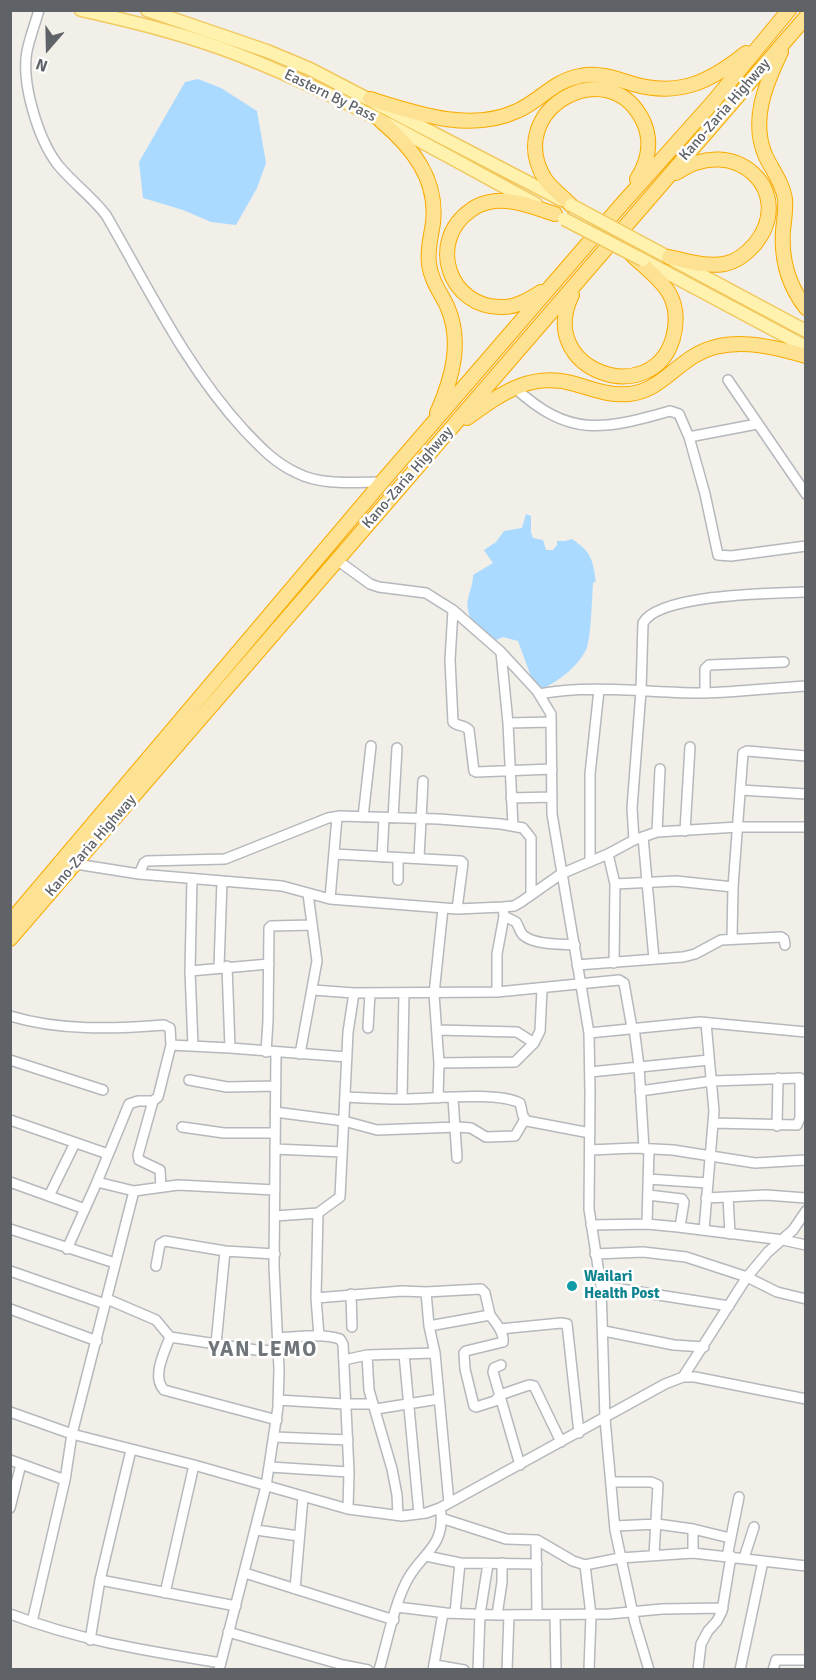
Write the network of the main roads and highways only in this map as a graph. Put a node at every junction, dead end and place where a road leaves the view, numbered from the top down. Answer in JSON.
{"nodes":[{"id":1,"x":81,"y":10,"type":"edge"},
{"id":2,"x":147,"y":10,"type":"edge"},
{"id":3,"x":789,"y":10,"type":"edge"},
{"id":4,"x":113,"y":14,"type":"edge"},
{"id":5,"x":806,"y":17,"type":"edge"},
{"id":6,"x":768,"y":35,"type":"junction"},
{"id":7,"x":788,"y":38,"type":"junction"},
{"id":8,"x":370,"y":99,"type":"junction"},
{"id":9,"x":381,"y":121,"type":"junction"},
{"id":10,"x":662,"y":183,"type":"junction"},
{"id":11,"x":622,"y":204,"type":"junction"},
{"id":12,"x":571,"y":205,"type":"junction"},
{"id":13,"x":559,"y":216,"type":"junction"},
{"id":14,"x":637,"y":257,"type":"junction"},
{"id":15,"x":669,"y":257,"type":"junction"},
{"id":16,"x":579,"y":281,"type":"junction"},
{"id":17,"x":553,"y":284,"type":"junction"},
{"id":18,"x":806,"y":308,"type":"edge"},
{"id":19,"x":806,"y":331,"type":"edge"},
{"id":20,"x":806,"y":347,"type":"edge"},
{"id":21,"x":806,"y":356,"type":"edge"},
{"id":22,"x":432,"y":425,"type":"junction"},
{"id":23,"x":446,"y":433,"type":"junction"},
{"id":24,"x":10,"y":922,"type":"edge"},
{"id":25,"x":10,"y":939,"type":"edge"}],
"edges":[{"from":1,"to":4,"type":"main road","name":"Eastern By Pass"},
{"from":2,"to":8,"type":"main road","name":"Eastern By Pass"},
{"from":3,"to":6,"type":"highway","name":"Kano-Zaria Highway"},
{"from":4,"to":9,"type":"main road","name":"Eastern By Pass"},
{"from":5,"to":7,"type":"highway","name":"Kano-Zaria Highway"},
{"from":6,"to":8,"type":"highway"},
{"from":6,"to":11,"type":"highway","name":"Kano-Zaria Highway"},
{"from":7,"to":10,"type":"highway","name":"Kano-Zaria Highway"},
{"from":7,"to":18,"type":"highway"},
{"from":8,"to":12,"type":"main road","name":"Eastern By Pass"},
{"from":9,"to":13,"type":"main road","name":"Eastern By Pass"},
{"from":9,"to":22,"type":"highway"},
{"from":10,"to":15,"type":"highway"},
{"from":10,"to":16,"type":"highway","name":"Kano-Zaria Highway"},
{"from":11,"to":12,"type":"highway"},
{"from":11,"to":17,"type":"highway","name":"Kano-Zaria Highway"},
{"from":12,"to":15,"type":"main road","name":"Eastern By Pass","bridge":true},
{"from":13,"to":14,"type":"main road","name":"Eastern By Pass","bridge":true},
{"from":13,"to":17,"type":"highway"},
{"from":14,"to":16,"type":"highway"},
{"from":14,"to":20,"type":"main road","name":"Eastern By Pass"},
{"from":15,"to":19,"type":"main road","name":"Eastern By Pass"},
{"from":16,"to":23,"type":"highway","name":"Kano-Zaria Highway"},
{"from":17,"to":22,"type":"highway","name":"Kano-Zaria Highway"},
{"from":21,"to":23,"type":"highway"},
{"from":22,"to":24,"type":"highway","name":"Kano-Zaria Highway"},
{"from":23,"to":25,"type":"highway","name":"Kano-Zaria Highway"}]}
